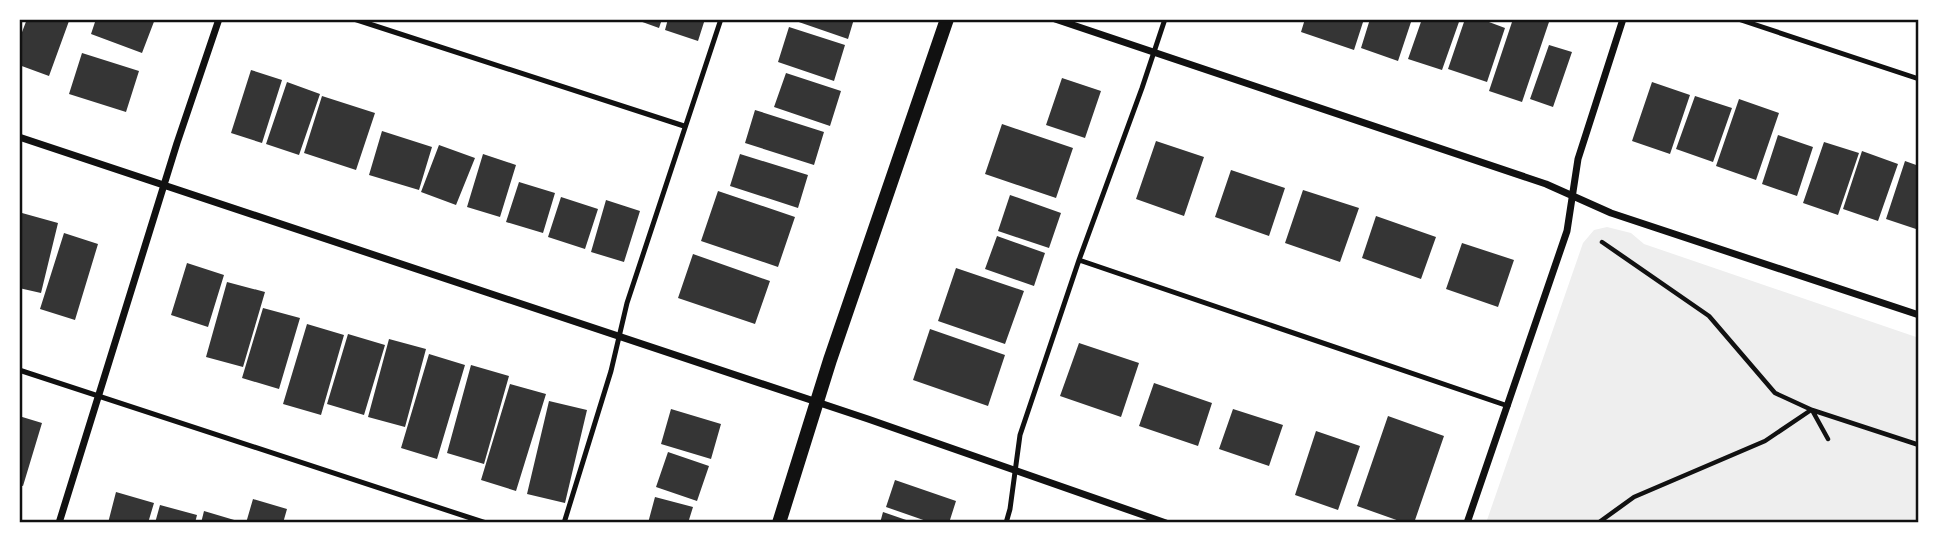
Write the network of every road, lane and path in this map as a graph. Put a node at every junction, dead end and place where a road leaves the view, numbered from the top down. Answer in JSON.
{"nodes":[{"id":1,"x":219,"y":19,"type":"edge"},
{"id":2,"x":354,"y":19,"type":"edge"},
{"id":3,"x":721,"y":19,"type":"edge"},
{"id":4,"x":947,"y":19,"type":"edge"},
{"id":5,"x":1055,"y":19,"type":"edge"},
{"id":6,"x":1165,"y":19,"type":"edge"},
{"id":7,"x":1623,"y":19,"type":"edge"},
{"id":8,"x":1738,"y":19,"type":"edge"},
{"id":9,"x":1155,"y":51,"type":"junction"},
{"id":10,"x":1919,"y":79,"type":"edge"},
{"id":11,"x":684,"y":126,"type":"junction"},
{"id":12,"x":19,"y":137,"type":"edge"},
{"id":13,"x":163,"y":186,"type":"junction"},
{"id":14,"x":1572,"y":195,"type":"junction"},
{"id":15,"x":1602,"y":242,"type":"dead end"},
{"id":16,"x":1079,"y":260,"type":"junction"},
{"id":17,"x":1919,"y":315,"type":"edge"},
{"id":18,"x":620,"y":335,"type":"junction"},
{"id":19,"x":19,"y":370,"type":"edge"},
{"id":20,"x":98,"y":396,"type":"junction"},
{"id":21,"x":816,"y":402,"type":"junction"},
{"id":22,"x":1508,"y":406,"type":"junction"},
{"id":23,"x":1812,"y":410,"type":"junction"},
{"id":24,"x":1828,"y":439,"type":"dead end"},
{"id":25,"x":1919,"y":445,"type":"edge"},
{"id":26,"x":1015,"y":470,"type":"junction"},
{"id":27,"x":59,"y":523,"type":"edge"},
{"id":28,"x":486,"y":523,"type":"edge"},
{"id":29,"x":564,"y":523,"type":"edge"},
{"id":30,"x":779,"y":523,"type":"edge"},
{"id":31,"x":1006,"y":523,"type":"edge"},
{"id":32,"x":1166,"y":523,"type":"edge"},
{"id":33,"x":1467,"y":523,"type":"edge"},
{"id":34,"x":1598,"y":523,"type":"edge"}],
"edges":[{"from":1,"to":13,"type":"street"},
{"from":2,"to":11,"type":"lane"},
{"from":3,"to":11,"type":"lane"},
{"from":4,"to":21,"type":"main road"},
{"from":5,"to":9,"type":"street"},
{"from":6,"to":9,"type":"lane"},
{"from":7,"to":14,"type":"street"},
{"from":8,"to":10,"type":"lane"},
{"from":9,"to":14,"type":"street"},
{"from":9,"to":16,"type":"lane"},
{"from":11,"to":18,"type":"lane"},
{"from":12,"to":13,"type":"street"},
{"from":13,"to":18,"type":"street"},
{"from":13,"to":20,"type":"street"},
{"from":14,"to":17,"type":"street"},
{"from":14,"to":22,"type":"street"},
{"from":15,"to":23,"type":"path"},
{"from":16,"to":22,"type":"lane"},
{"from":16,"to":26,"type":"lane"},
{"from":18,"to":21,"type":"street"},
{"from":18,"to":29,"type":"lane"},
{"from":19,"to":20,"type":"lane"},
{"from":20,"to":27,"type":"street"},
{"from":20,"to":28,"type":"lane"},
{"from":21,"to":26,"type":"street"},
{"from":21,"to":30,"type":"main road"},
{"from":22,"to":33,"type":"street"},
{"from":23,"to":24,"type":"path"},
{"from":23,"to":25,"type":"path"},
{"from":23,"to":34,"type":"path"},
{"from":26,"to":31,"type":"lane"},
{"from":26,"to":32,"type":"street"}]}
